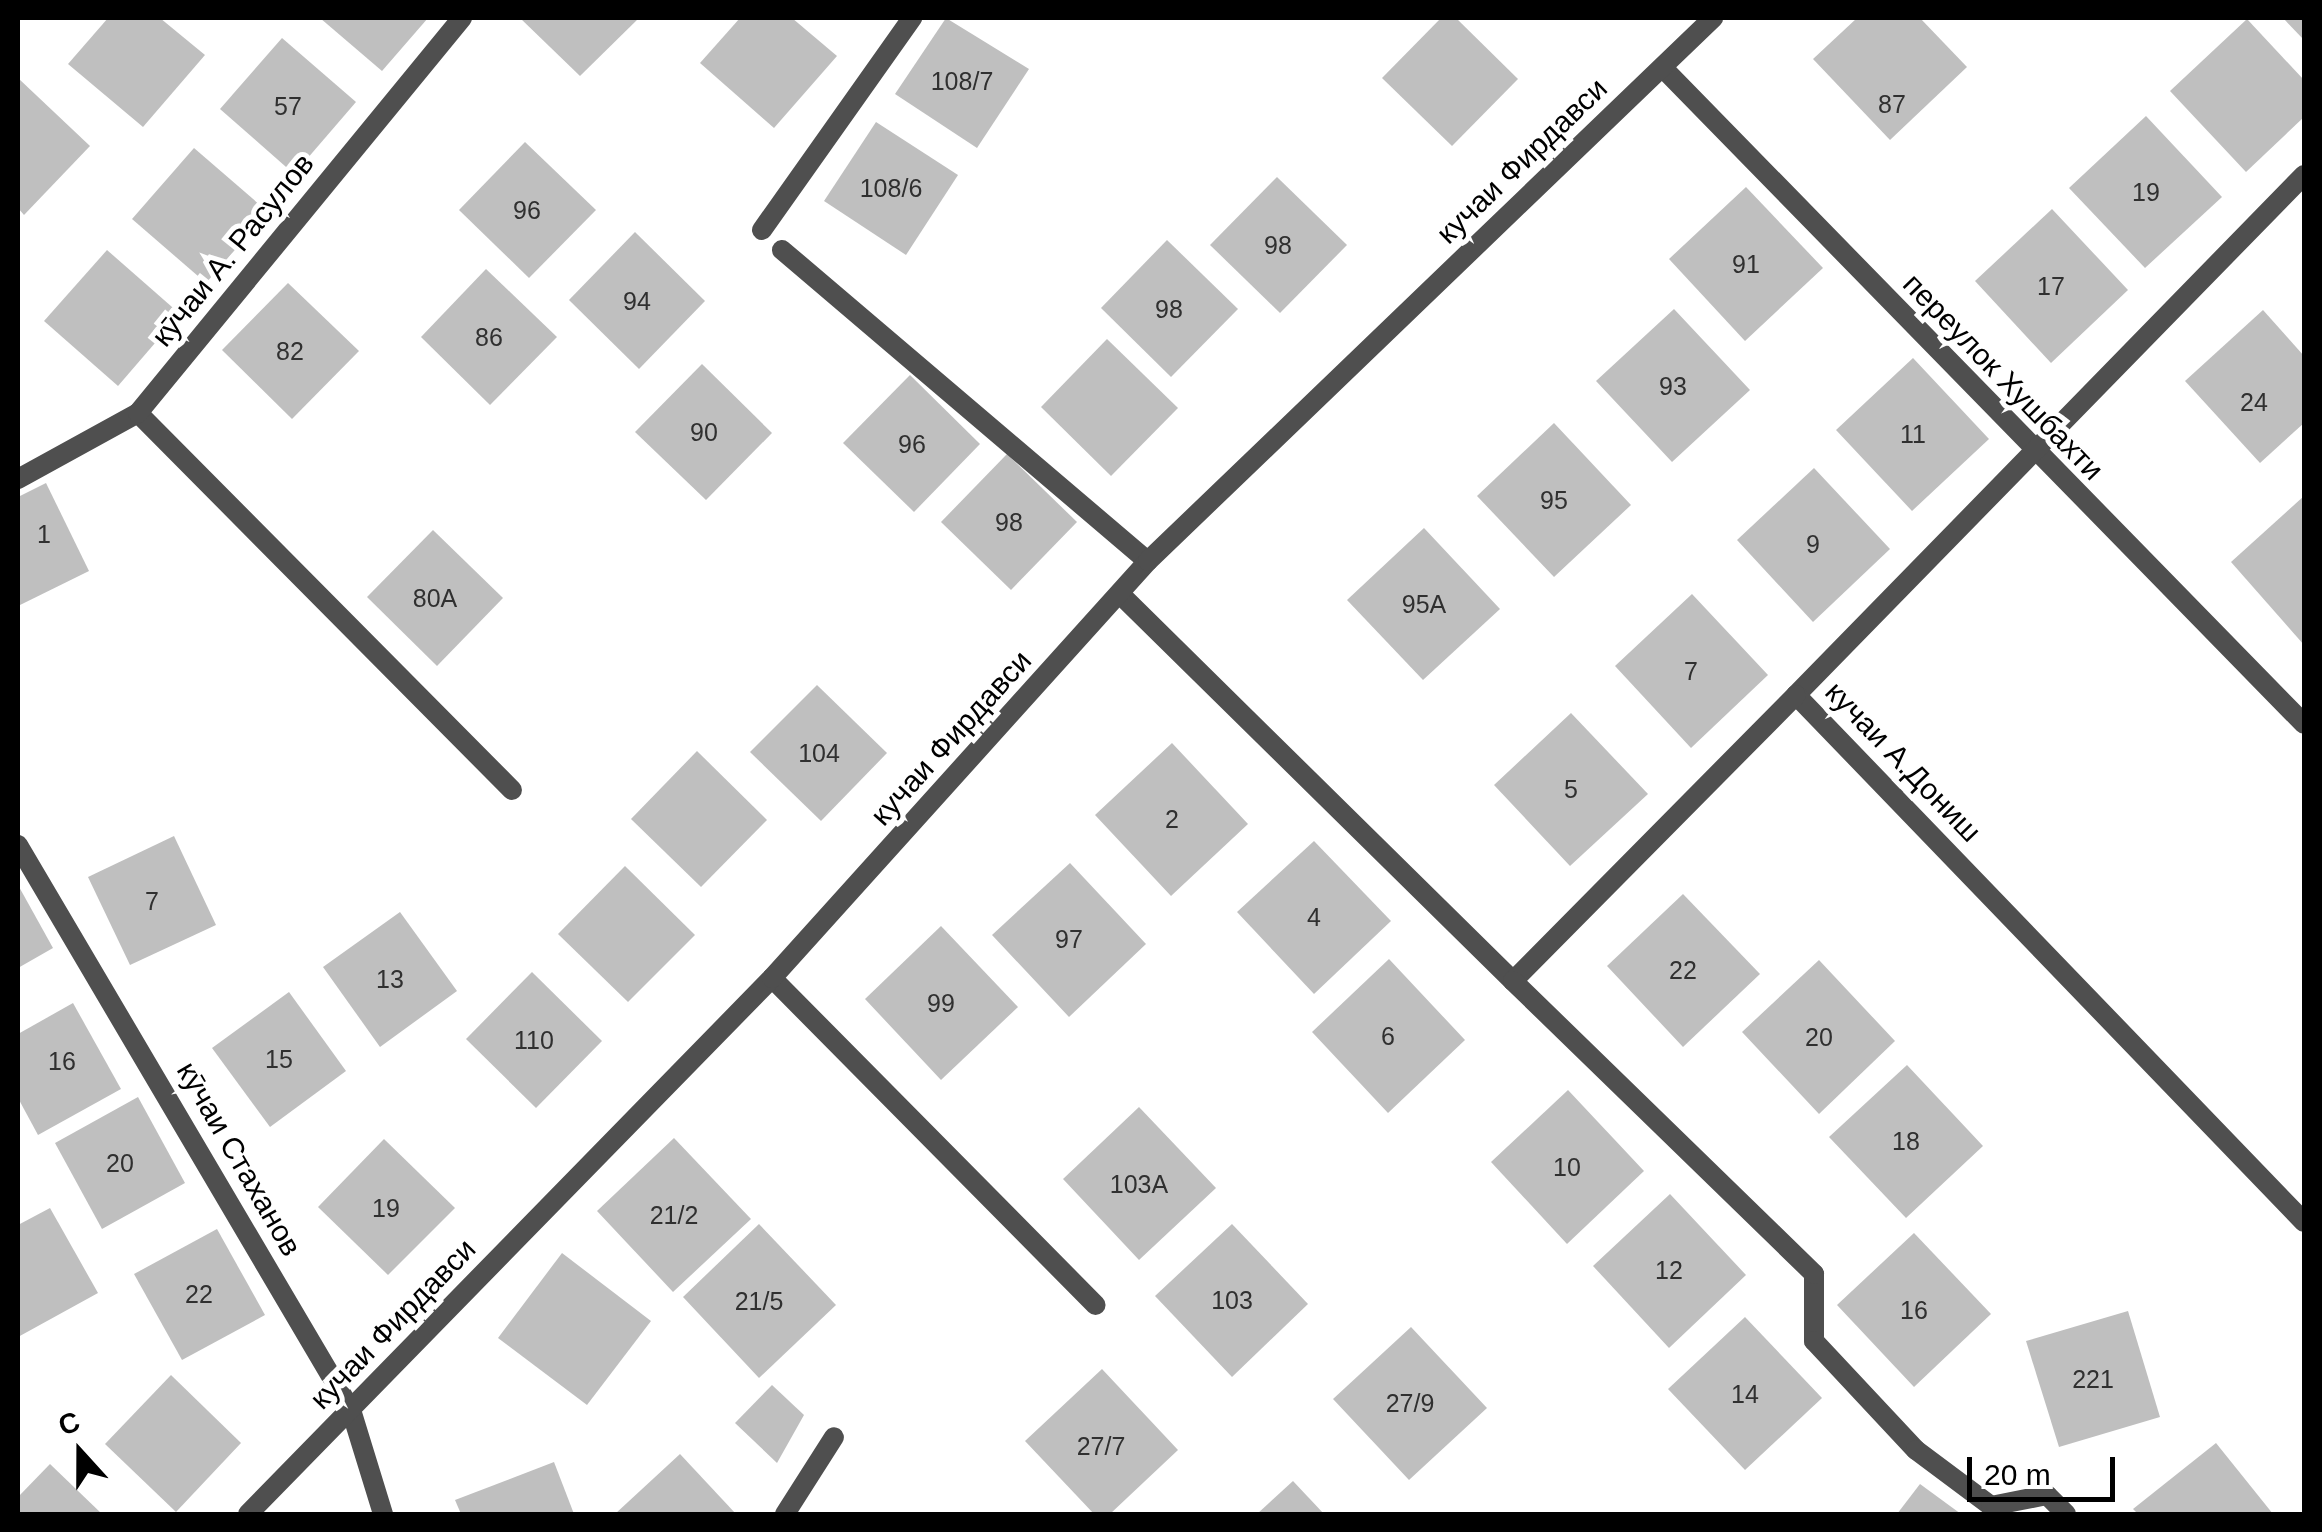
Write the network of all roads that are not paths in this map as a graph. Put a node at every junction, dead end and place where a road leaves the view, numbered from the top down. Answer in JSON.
{"nodes":[{"id":1,"x":462,"y":18,"type":"edge"},
{"id":2,"x":912,"y":18,"type":"edge"},
{"id":3,"x":1712,"y":18,"type":"edge"},
{"id":4,"x":1662,"y":68,"type":"junction"},
{"id":5,"x":2304,"y":175,"type":"edge"},
{"id":6,"x":762,"y":230,"type":"dead end"},
{"id":7,"x":782,"y":250,"type":"dead end"},
{"id":8,"x":138,"y":413,"type":"junction"},
{"id":9,"x":2032,"y":452,"type":"junction"},
{"id":10,"x":18,"y":479,"type":"edge"},
{"id":11,"x":1148,"y":561,"type":"junction"},
{"id":12,"x":1121,"y":596,"type":"junction"},
{"id":13,"x":1796,"y":695,"type":"junction"},
{"id":14,"x":2304,"y":724,"type":"edge"},
{"id":15,"x":512,"y":790,"type":"dead end"},
{"id":16,"x":18,"y":845,"type":"edge"},
{"id":17,"x":772,"y":978,"type":"junction"},
{"id":18,"x":1513,"y":981,"type":"junction"},
{"id":19,"x":2304,"y":1222,"type":"edge"},
{"id":20,"x":1096,"y":1305,"type":"dead end"},
{"id":21,"x":350,"y":1410,"type":"junction"},
{"id":22,"x":834,"y":1437,"type":"dead end"},
{"id":23,"x":248,"y":1514,"type":"edge"},
{"id":24,"x":384,"y":1514,"type":"edge"},
{"id":25,"x":785,"y":1514,"type":"edge"},
{"id":26,"x":2066,"y":1514,"type":"edge"}],
"edges":[{"from":1,"to":8,"type":"street","name":"кӯчаи А. Расулов"},
{"from":2,"to":6,"type":"street"},
{"from":3,"to":4,"type":"street","name":"кучаи Фирдавси"},
{"from":4,"to":9,"type":"street","name":"переулок Хушбахти"},
{"from":4,"to":11,"type":"street","name":"кучаи Фирдавси"},
{"from":5,"to":9,"type":"street","name":"кучаи А.Дониш"},
{"from":7,"to":11,"type":"street"},
{"from":8,"to":10,"type":"street","name":"кӯчаи А. Расулов"},
{"from":8,"to":15,"type":"street"},
{"from":9,"to":13,"type":"street","name":"кучаи А.Дониш"},
{"from":9,"to":14,"type":"street","name":"переулок Хушбахти"},
{"from":11,"to":12,"type":"street","name":"кучаи Фирдавси"},
{"from":12,"to":17,"type":"street","name":"кучаи Фирдавси"},
{"from":12,"to":18,"type":"street"},
{"from":13,"to":18,"type":"street"},
{"from":13,"to":19,"type":"street","name":"кучаи А.Дониш"},
{"from":16,"to":21,"type":"street","name":"кӯчаи Стаханов"},
{"from":17,"to":20,"type":"street"},
{"from":17,"to":21,"type":"street","name":"кучаи Фирдавси"},
{"from":18,"to":26,"type":"street"},
{"from":21,"to":23,"type":"street","name":"кучаи Фирдавси"},
{"from":21,"to":24,"type":"street","name":"кӯчаи Стаханов"},
{"from":22,"to":25,"type":"street"}]}
